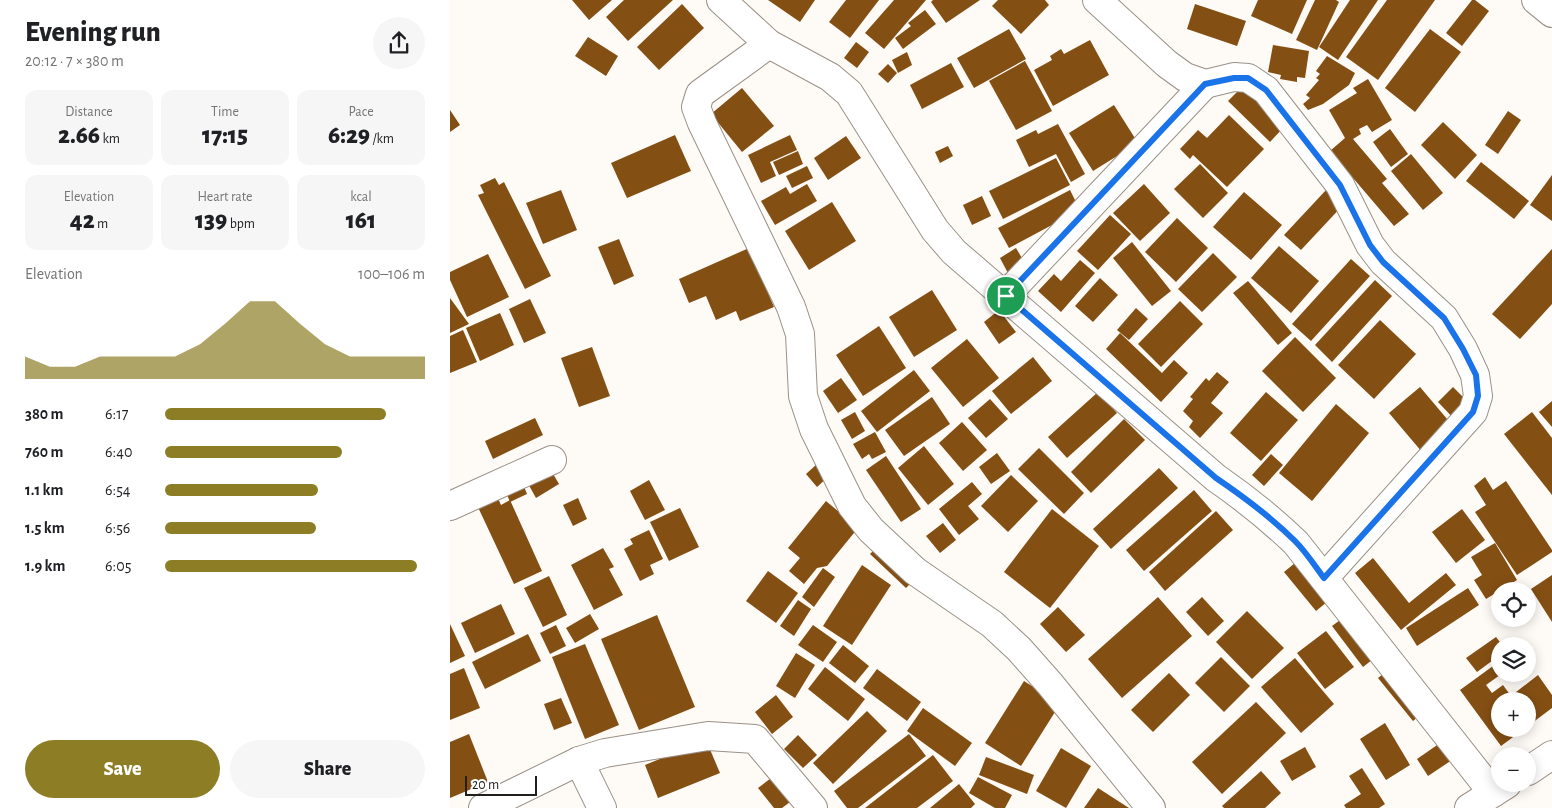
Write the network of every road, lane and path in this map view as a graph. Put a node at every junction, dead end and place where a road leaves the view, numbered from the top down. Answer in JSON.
{"nodes":[{"id":1,"x":721,"y":0,"type":"edge"},
{"id":2,"x":1098,"y":0,"type":"edge"},
{"id":3,"x":1536,"y":0,"type":"edge"},
{"id":4,"x":1552,"y":13,"type":"edge"},
{"id":5,"x":769,"y":44,"type":"junction"},
{"id":6,"x":1205,"y":84,"type":"junction"},
{"id":7,"x":1006,"y":296,"type":"junction"},
{"id":8,"x":552,"y":460,"type":"dead end"},
{"id":9,"x":450,"y":506,"type":"edge"},
{"id":10,"x":1324,"y":578,"type":"junction"},
{"id":11,"x":1552,"y":755,"type":"edge"},
{"id":12,"x":579,"y":761,"type":"junction"},
{"id":13,"x":1536,"y":766,"type":"edge"},
{"id":14,"x":1491,"y":777,"type":"edge"},
{"id":15,"x":1494,"y":792,"type":"edge"},
{"id":16,"x":483,"y":808,"type":"edge"},
{"id":17,"x":602,"y":808,"type":"edge"},
{"id":18,"x":813,"y":808,"type":"edge"},
{"id":19,"x":1151,"y":808,"type":"edge"},
{"id":20,"x":1469,"y":808,"type":"edge"}],
"edges":[{"from":1,"to":5,"type":"street"},
{"from":2,"to":6,"type":"street"},
{"from":3,"to":4,"type":"street"},
{"from":5,"to":7,"type":"street"},
{"from":5,"to":19,"type":"street"},
{"from":6,"to":7,"type":"street"},
{"from":6,"to":10,"type":"street"},
{"from":7,"to":10,"type":"street"},
{"from":8,"to":9,"type":"street"},
{"from":10,"to":14,"type":"street"},
{"from":11,"to":13,"type":"street"},
{"from":12,"to":16,"type":"street"},
{"from":12,"to":17,"type":"street"},
{"from":12,"to":18,"type":"street"},
{"from":15,"to":20,"type":"street"}]}
